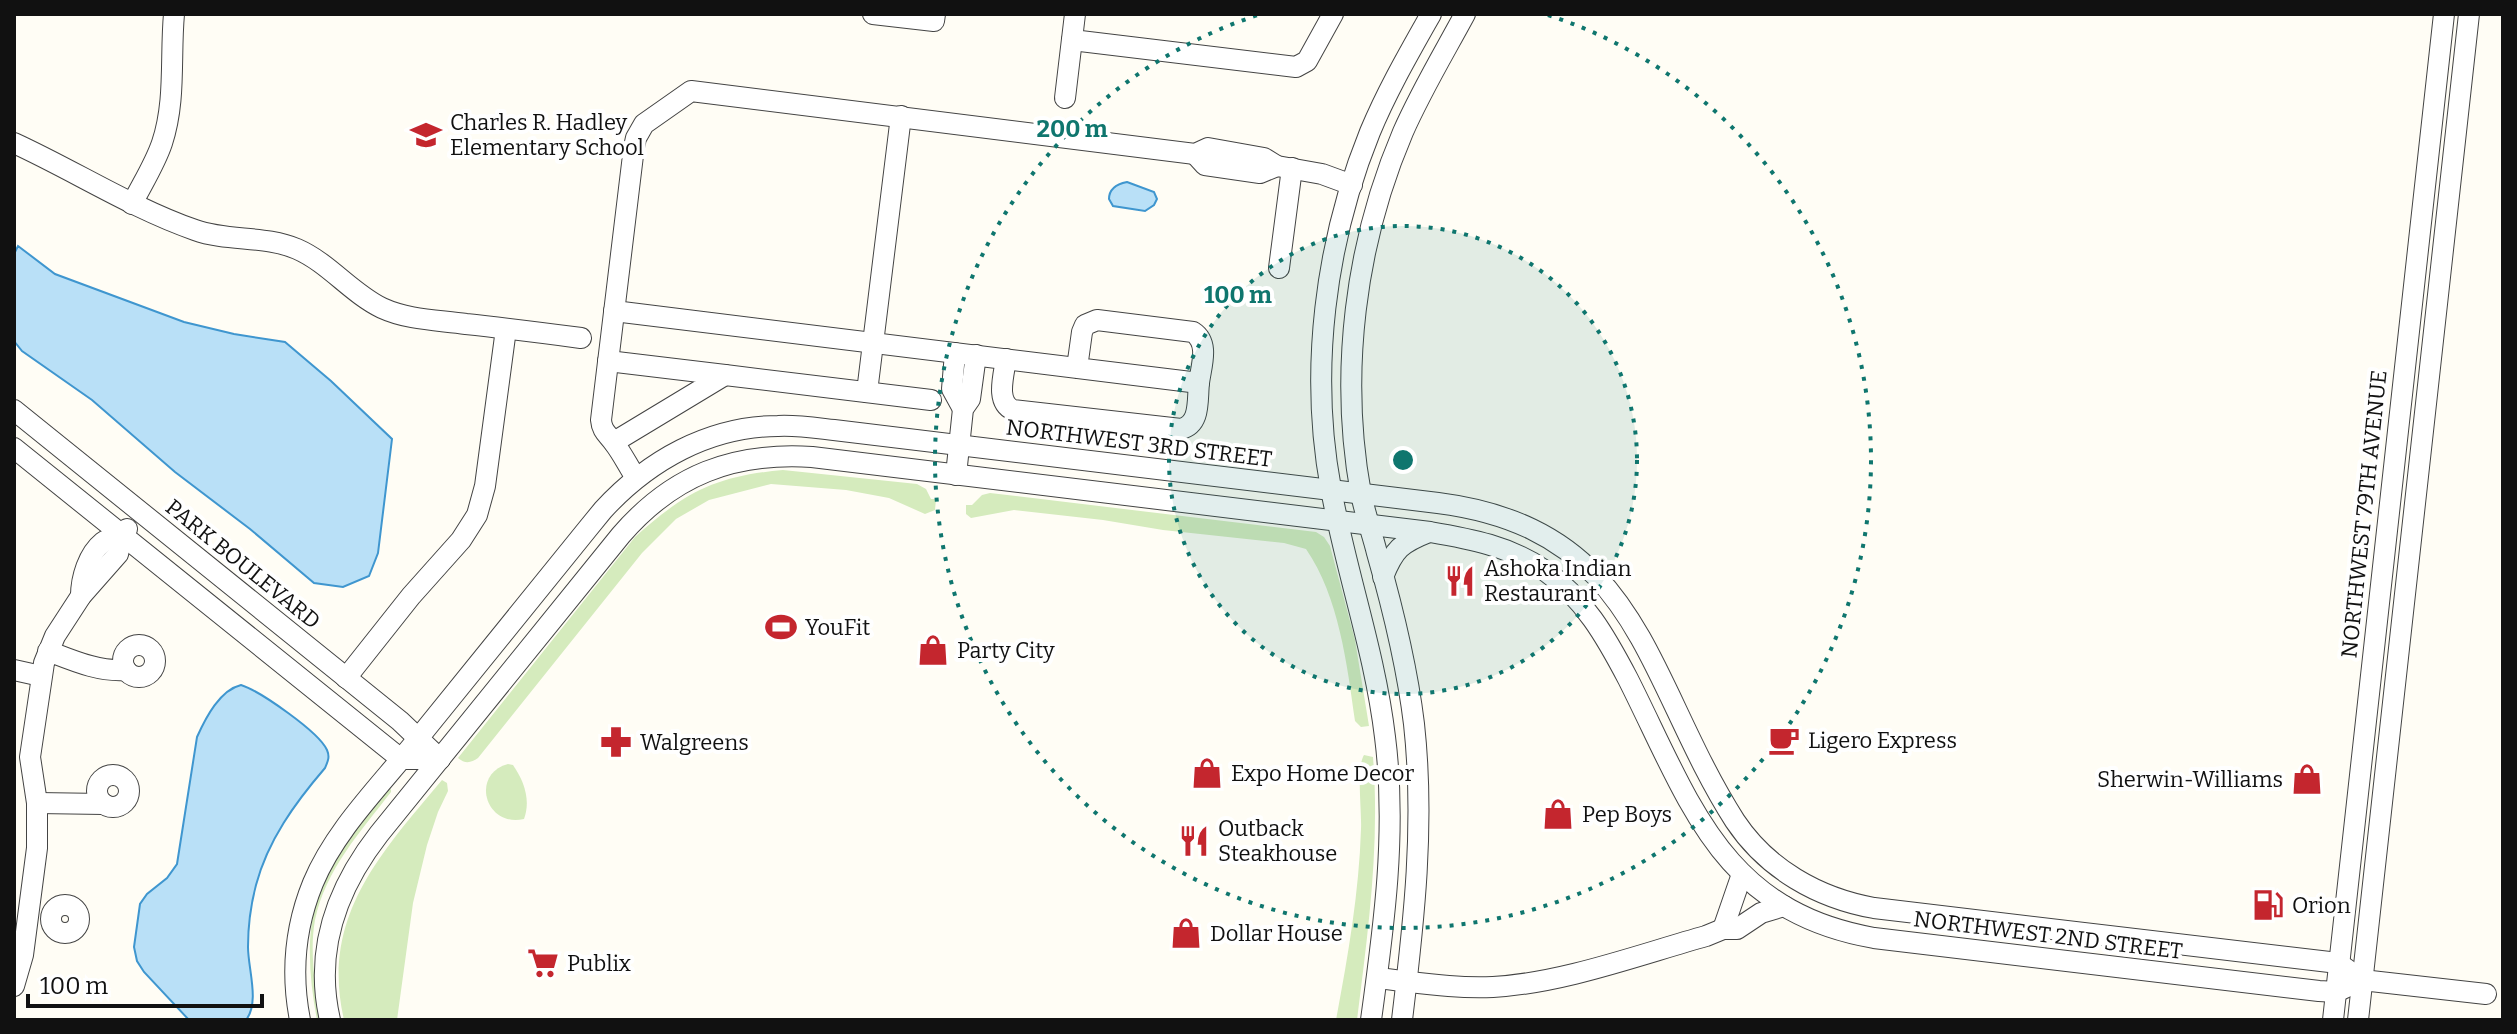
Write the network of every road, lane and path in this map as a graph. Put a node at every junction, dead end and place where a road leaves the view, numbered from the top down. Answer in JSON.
{"nodes":[{"id":1,"x":174,"y":14,"type":"edge"},
{"id":2,"x":873,"y":14,"type":"edge"},
{"id":3,"x":935,"y":14,"type":"edge"},
{"id":4,"x":1075,"y":14,"type":"edge"},
{"id":5,"x":1333,"y":14,"type":"edge"},
{"id":6,"x":1431,"y":14,"type":"edge"},
{"id":7,"x":1465,"y":14,"type":"edge"},
{"id":8,"x":2444,"y":14,"type":"edge"},
{"id":9,"x":2469,"y":14,"type":"edge"},
{"id":10,"x":1072,"y":40,"type":"junction"},
{"id":11,"x":1065,"y":98,"type":"dead end"},
{"id":12,"x":901,"y":116,"type":"junction"},
{"id":13,"x":14,"y":143,"type":"edge"},
{"id":14,"x":1285,"y":167,"type":"junction"},
{"id":15,"x":1352,"y":185,"type":"junction"},
{"id":16,"x":132,"y":204,"type":"junction"},
{"id":17,"x":1279,"y":268,"type":"dead end"},
{"id":18,"x":614,"y":311,"type":"junction"},
{"id":19,"x":506,"y":329,"type":"junction"},
{"id":20,"x":581,"y":338,"type":"dead end"},
{"id":21,"x":873,"y":342,"type":"junction"},
{"id":22,"x":966,"y":354,"type":"junction"},
{"id":23,"x":1006,"y":359,"type":"junction"},
{"id":24,"x":608,"y":361,"type":"junction"},
{"id":25,"x":1077,"y":368,"type":"junction"},
{"id":26,"x":725,"y":375,"type":"junction"},
{"id":27,"x":1199,"y":383,"type":"junction"},
{"id":28,"x":867,"y":392,"type":"junction"},
{"id":29,"x":931,"y":400,"type":"dead end"},
{"id":30,"x":14,"y":410,"type":"edge"},
{"id":31,"x":2398,"y":424,"type":"junction"},
{"id":32,"x":2423,"y":430,"type":"junction"},
{"id":33,"x":614,"y":442,"type":"junction"},
{"id":34,"x":959,"y":445,"type":"junction"},
{"id":35,"x":14,"y":448,"type":"edge"},
{"id":36,"x":956,"y":475,"type":"junction"},
{"id":37,"x":636,"y":478,"type":"junction"},
{"id":38,"x":1331,"y":490,"type":"junction"},
{"id":39,"x":1361,"y":494,"type":"junction"},
{"id":40,"x":141,"y":512,"type":"junction"},
{"id":41,"x":1338,"y":521,"type":"junction"},
{"id":42,"x":1368,"y":525,"type":"junction"},
{"id":43,"x":1430,"y":532,"type":"junction"},
{"id":44,"x":122,"y":536,"type":"junction"},
{"id":45,"x":1383,"y":577,"type":"junction"},
{"id":46,"x":48,"y":651,"type":"junction"},
{"id":47,"x":14,"y":670,"type":"edge"},
{"id":48,"x":126,"y":670,"type":"dead end"},
{"id":49,"x":41,"y":676,"type":"junction"},
{"id":50,"x":346,"y":678,"type":"junction"},
{"id":51,"x":419,"y":738,"type":"junction"},
{"id":52,"x":401,"y":759,"type":"junction"},
{"id":53,"x":440,"y":759,"type":"junction"},
{"id":54,"x":23,"y":781,"type":"edge"},
{"id":55,"x":37,"y":803,"type":"junction"},
{"id":56,"x":104,"y":804,"type":"dead end"},
{"id":57,"x":1742,"y":874,"type":"junction"},
{"id":58,"x":1799,"y":881,"type":"joint"},
{"id":59,"x":1784,"y":906,"type":"junction"},
{"id":60,"x":29,"y":918,"type":"junction"},
{"id":61,"x":51,"y":922,"type":"dead end"},
{"id":62,"x":1723,"y":929,"type":"junction"},
{"id":63,"x":18,"y":954,"type":"edge"},
{"id":64,"x":2338,"y":963,"type":"junction"},
{"id":65,"x":1377,"y":978,"type":"junction"},
{"id":66,"x":2362,"y":980,"type":"junction"},
{"id":67,"x":1407,"y":981,"type":"junction"},
{"id":68,"x":14,"y":986,"type":"edge"},
{"id":69,"x":2336,"y":992,"type":"junction"},
{"id":70,"x":2486,"y":994,"type":"dead end"},
{"id":71,"x":300,"y":1020,"type":"edge"},
{"id":72,"x":330,"y":1020,"type":"edge"},
{"id":73,"x":1371,"y":1020,"type":"edge"},
{"id":74,"x":1402,"y":1020,"type":"edge"},
{"id":75,"x":2333,"y":1020,"type":"edge"},
{"id":76,"x":2358,"y":1020,"type":"edge"}],
"edges":[{"from":1,"to":16,"type":"street"},
{"from":2,"to":3,"type":"street"},
{"from":4,"to":10,"type":"street"},
{"from":5,"to":10,"type":"street"},
{"from":6,"to":15,"type":"street"},
{"from":7,"to":39,"type":"street"},
{"from":8,"to":31,"type":"street","name":"NORTHWEST 79TH AVENUE"},
{"from":9,"to":32,"type":"street"},
{"from":10,"to":11,"type":"street"},
{"from":12,"to":14,"type":"street"},
{"from":12,"to":18,"type":"street"},
{"from":12,"to":21,"type":"street"},
{"from":13,"to":16,"type":"street"},
{"from":14,"to":15,"type":"street"},
{"from":14,"to":17,"type":"street"},
{"from":15,"to":38,"type":"street"},
{"from":16,"to":19,"type":"street"},
{"from":18,"to":21,"type":"street"},
{"from":18,"to":24,"type":"street"},
{"from":19,"to":20,"type":"street"},
{"from":19,"to":50,"type":"street"},
{"from":21,"to":22,"type":"street"},
{"from":21,"to":28,"type":"street"},
{"from":22,"to":23,"type":"street"},
{"from":22,"to":34,"type":"street"},
{"from":23,"to":25,"type":"street"},
{"from":23,"to":27,"type":"street"},
{"from":24,"to":26,"type":"street"},
{"from":24,"to":33,"type":"street"},
{"from":25,"to":27,"type":"street"},
{"from":25,"to":27,"type":"street"},
{"from":26,"to":28,"type":"street"},
{"from":26,"to":33,"type":"street"},
{"from":28,"to":29,"type":"street"},
{"from":30,"to":40,"type":"street","name":"PARK BOULEVARD"},
{"from":31,"to":32,"type":"street"},
{"from":31,"to":64,"type":"street","name":"NORTHWEST 79TH AVENUE"},
{"from":32,"to":66,"type":"street"},
{"from":33,"to":37,"type":"street"},
{"from":34,"to":36,"type":"street"},
{"from":34,"to":37,"type":"street","name":"NORTHWEST 3RD STREET"},
{"from":34,"to":38,"type":"street","name":"NORTHWEST 3RD STREET"},
{"from":35,"to":44,"type":"street"},
{"from":36,"to":41,"type":"street"},
{"from":36,"to":53,"type":"street"},
{"from":37,"to":51,"type":"street","name":"NORTHWEST 3RD STREET"},
{"from":38,"to":39,"type":"street","name":"NORTHWEST 3RD STREET"},
{"from":38,"to":41,"type":"street"},
{"from":39,"to":42,"type":"street"},
{"from":39,"to":58,"type":"street","name":"NORTHWEST 3RD STREET"},
{"from":40,"to":44,"type":"street"},
{"from":40,"to":50,"type":"street","name":"PARK BOULEVARD"},
{"from":41,"to":42,"type":"street"},
{"from":41,"to":65,"type":"street"},
{"from":42,"to":43,"type":"street"},
{"from":42,"to":45,"type":"street"},
{"from":43,"to":45,"type":"street"},
{"from":43,"to":57,"type":"street"},
{"from":44,"to":46,"type":"street"},
{"from":44,"to":52,"type":"street"},
{"from":45,"to":67,"type":"street"},
{"from":46,"to":48,"type":"street"},
{"from":46,"to":49,"type":"street"},
{"from":47,"to":49,"type":"street"},
{"from":49,"to":54,"type":"street"},
{"from":50,"to":51,"type":"street","name":"PARK BOULEVARD"},
{"from":51,"to":52,"type":"street","name":"NORTHWEST 3RD STREET"},
{"from":51,"to":53,"type":"street","name":"PARK BOULEVARD"},
{"from":52,"to":53,"type":"street"},
{"from":52,"to":71,"type":"street","name":"NORTHWEST 3RD STREET"},
{"from":53,"to":72,"type":"street"},
{"from":54,"to":55,"type":"street"},
{"from":55,"to":56,"type":"street"},
{"from":55,"to":60,"type":"street"},
{"from":57,"to":59,"type":"street","name":"NORTHWEST 2ND STREET"},
{"from":57,"to":62,"type":"street"},
{"from":58,"to":64,"type":"street","name":"NORTHWEST 2ND STREET"},
{"from":59,"to":62,"type":"street"},
{"from":59,"to":69,"type":"street","name":"NORTHWEST 2ND STREET"},
{"from":60,"to":61,"type":"street"},
{"from":60,"to":63,"type":"street"},
{"from":62,"to":67,"type":"street"},
{"from":63,"to":68,"type":"street"},
{"from":64,"to":66,"type":"street","name":"NORTHWEST 2ND STREET"},
{"from":64,"to":69,"type":"street","name":"NORTHWEST 79TH AVENUE"},
{"from":65,"to":67,"type":"street"},
{"from":65,"to":73,"type":"street"},
{"from":66,"to":69,"type":"street"},
{"from":66,"to":70,"type":"street","name":"NORTHWEST 2ND STREET"},
{"from":66,"to":76,"type":"street"},
{"from":67,"to":74,"type":"street"},
{"from":69,"to":75,"type":"street","name":"NORTHWEST 79TH AVENUE"}]}
